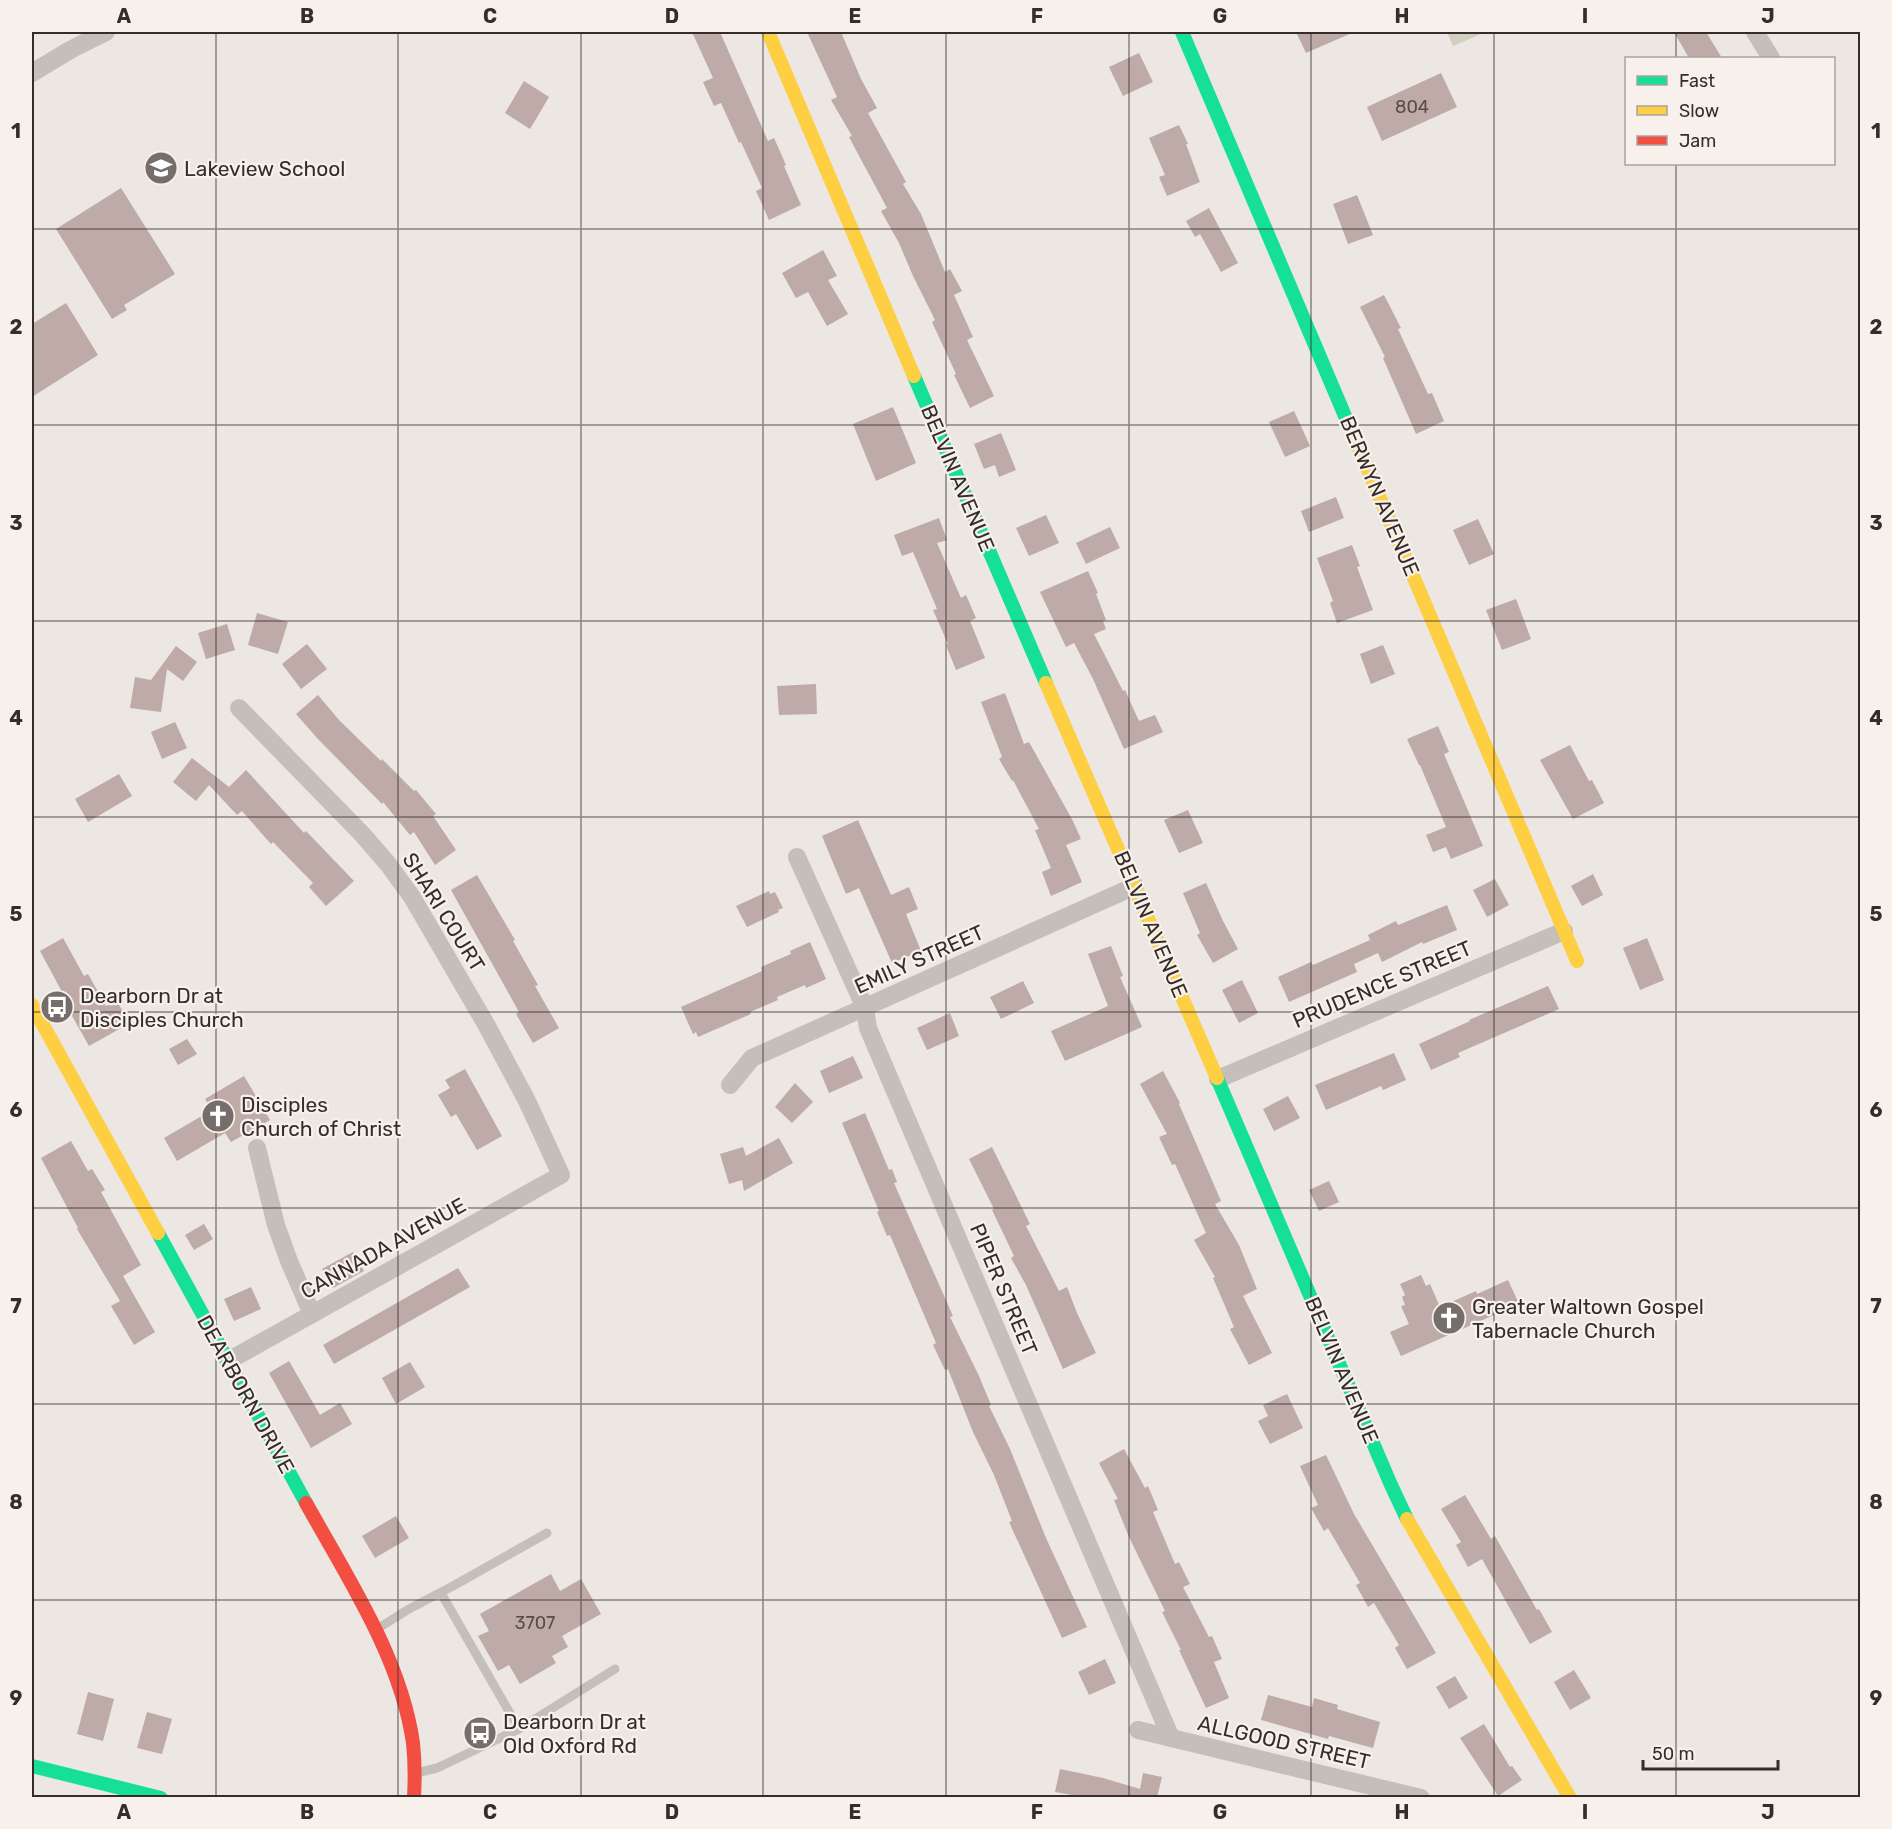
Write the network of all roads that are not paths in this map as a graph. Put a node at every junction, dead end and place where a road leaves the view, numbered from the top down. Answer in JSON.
{"nodes":[{"id":1,"x":106,"y":32,"type":"edge"},
{"id":2,"x":768,"y":32,"type":"edge"},
{"id":3,"x":1182,"y":32,"type":"edge"},
{"id":4,"x":1755,"y":32,"type":"edge"},
{"id":5,"x":1770,"y":57,"type":"edge"},
{"id":6,"x":32,"y":73,"type":"edge"},
{"id":7,"x":239,"y":708,"type":"dead end"},
{"id":8,"x":797,"y":857,"type":"dead end"},
{"id":9,"x":1136,"y":886,"type":"junction"},
{"id":10,"x":1564,"y":931,"type":"junction"},
{"id":11,"x":1577,"y":962,"type":"dead end"},
{"id":12,"x":32,"y":1005,"type":"edge"},
{"id":13,"x":865,"y":1008,"type":"junction"},
{"id":14,"x":1218,"y":1079,"type":"junction"},
{"id":15,"x":730,"y":1085,"type":"dead end"},
{"id":16,"x":257,"y":1148,"type":"dead end"},
{"id":17,"x":561,"y":1175,"type":"joint"},
{"id":18,"x":312,"y":1314,"type":"junction"},
{"id":19,"x":228,"y":1361,"type":"junction"},
{"id":20,"x":547,"y":1533,"type":"dead end"},
{"id":21,"x":441,"y":1593,"type":"junction"},
{"id":22,"x":375,"y":1630,"type":"junction"},
{"id":23,"x":615,"y":1669,"type":"dead end"},
{"id":24,"x":519,"y":1729,"type":"junction"},
{"id":25,"x":1138,"y":1730,"type":"dead end"},
{"id":26,"x":1171,"y":1738,"type":"junction"},
{"id":27,"x":32,"y":1766,"type":"edge"},
{"id":28,"x":414,"y":1773,"type":"junction"},
{"id":29,"x":161,"y":1797,"type":"edge"},
{"id":30,"x":414,"y":1797,"type":"edge"},
{"id":31,"x":1421,"y":1797,"type":"edge"},
{"id":32,"x":1570,"y":1797,"type":"edge"}],
"edges":[{"from":1,"to":6,"type":"street"},
{"from":2,"to":9,"type":"street","name":"BELVIN AVENUE"},
{"from":3,"to":10,"type":"street","name":"BERWYN AVENUE"},
{"from":4,"to":5,"type":"street"},
{"from":7,"to":17,"type":"street","name":"SHARI COURT"},
{"from":8,"to":13,"type":"street","name":"PIPER STREET"},
{"from":9,"to":13,"type":"street","name":"EMILY STREET"},
{"from":9,"to":14,"type":"street","name":"BELVIN AVENUE"},
{"from":10,"to":11,"type":"street","name":"BERWYN AVENUE"},
{"from":10,"to":14,"type":"street","name":"PRUDENCE STREET"},
{"from":12,"to":19,"type":"street","name":"DEARBORN DRIVE"},
{"from":13,"to":15,"type":"street","name":"EMILY STREET"},
{"from":13,"to":26,"type":"street","name":"PIPER STREET"},
{"from":14,"to":32,"type":"street","name":"BELVIN AVENUE"},
{"from":16,"to":18,"type":"street"},
{"from":17,"to":18,"type":"street","name":"CANNADA AVENUE"},
{"from":18,"to":19,"type":"street","name":"CANNADA AVENUE"},
{"from":19,"to":22,"type":"street","name":"DEARBORN DRIVE"},
{"from":20,"to":21,"type":"lane"},
{"from":21,"to":22,"type":"lane"},
{"from":21,"to":24,"type":"lane"},
{"from":22,"to":28,"type":"street","name":"DEARBORN DRIVE"},
{"from":23,"to":24,"type":"lane"},
{"from":24,"to":28,"type":"lane"},
{"from":25,"to":26,"type":"street","name":"ALLGOOD STREET"},
{"from":26,"to":31,"type":"street","name":"ALLGOOD STREET"},
{"from":27,"to":29,"type":"street"},
{"from":28,"to":30,"type":"street","name":"DEARBORN DRIVE"}]}
